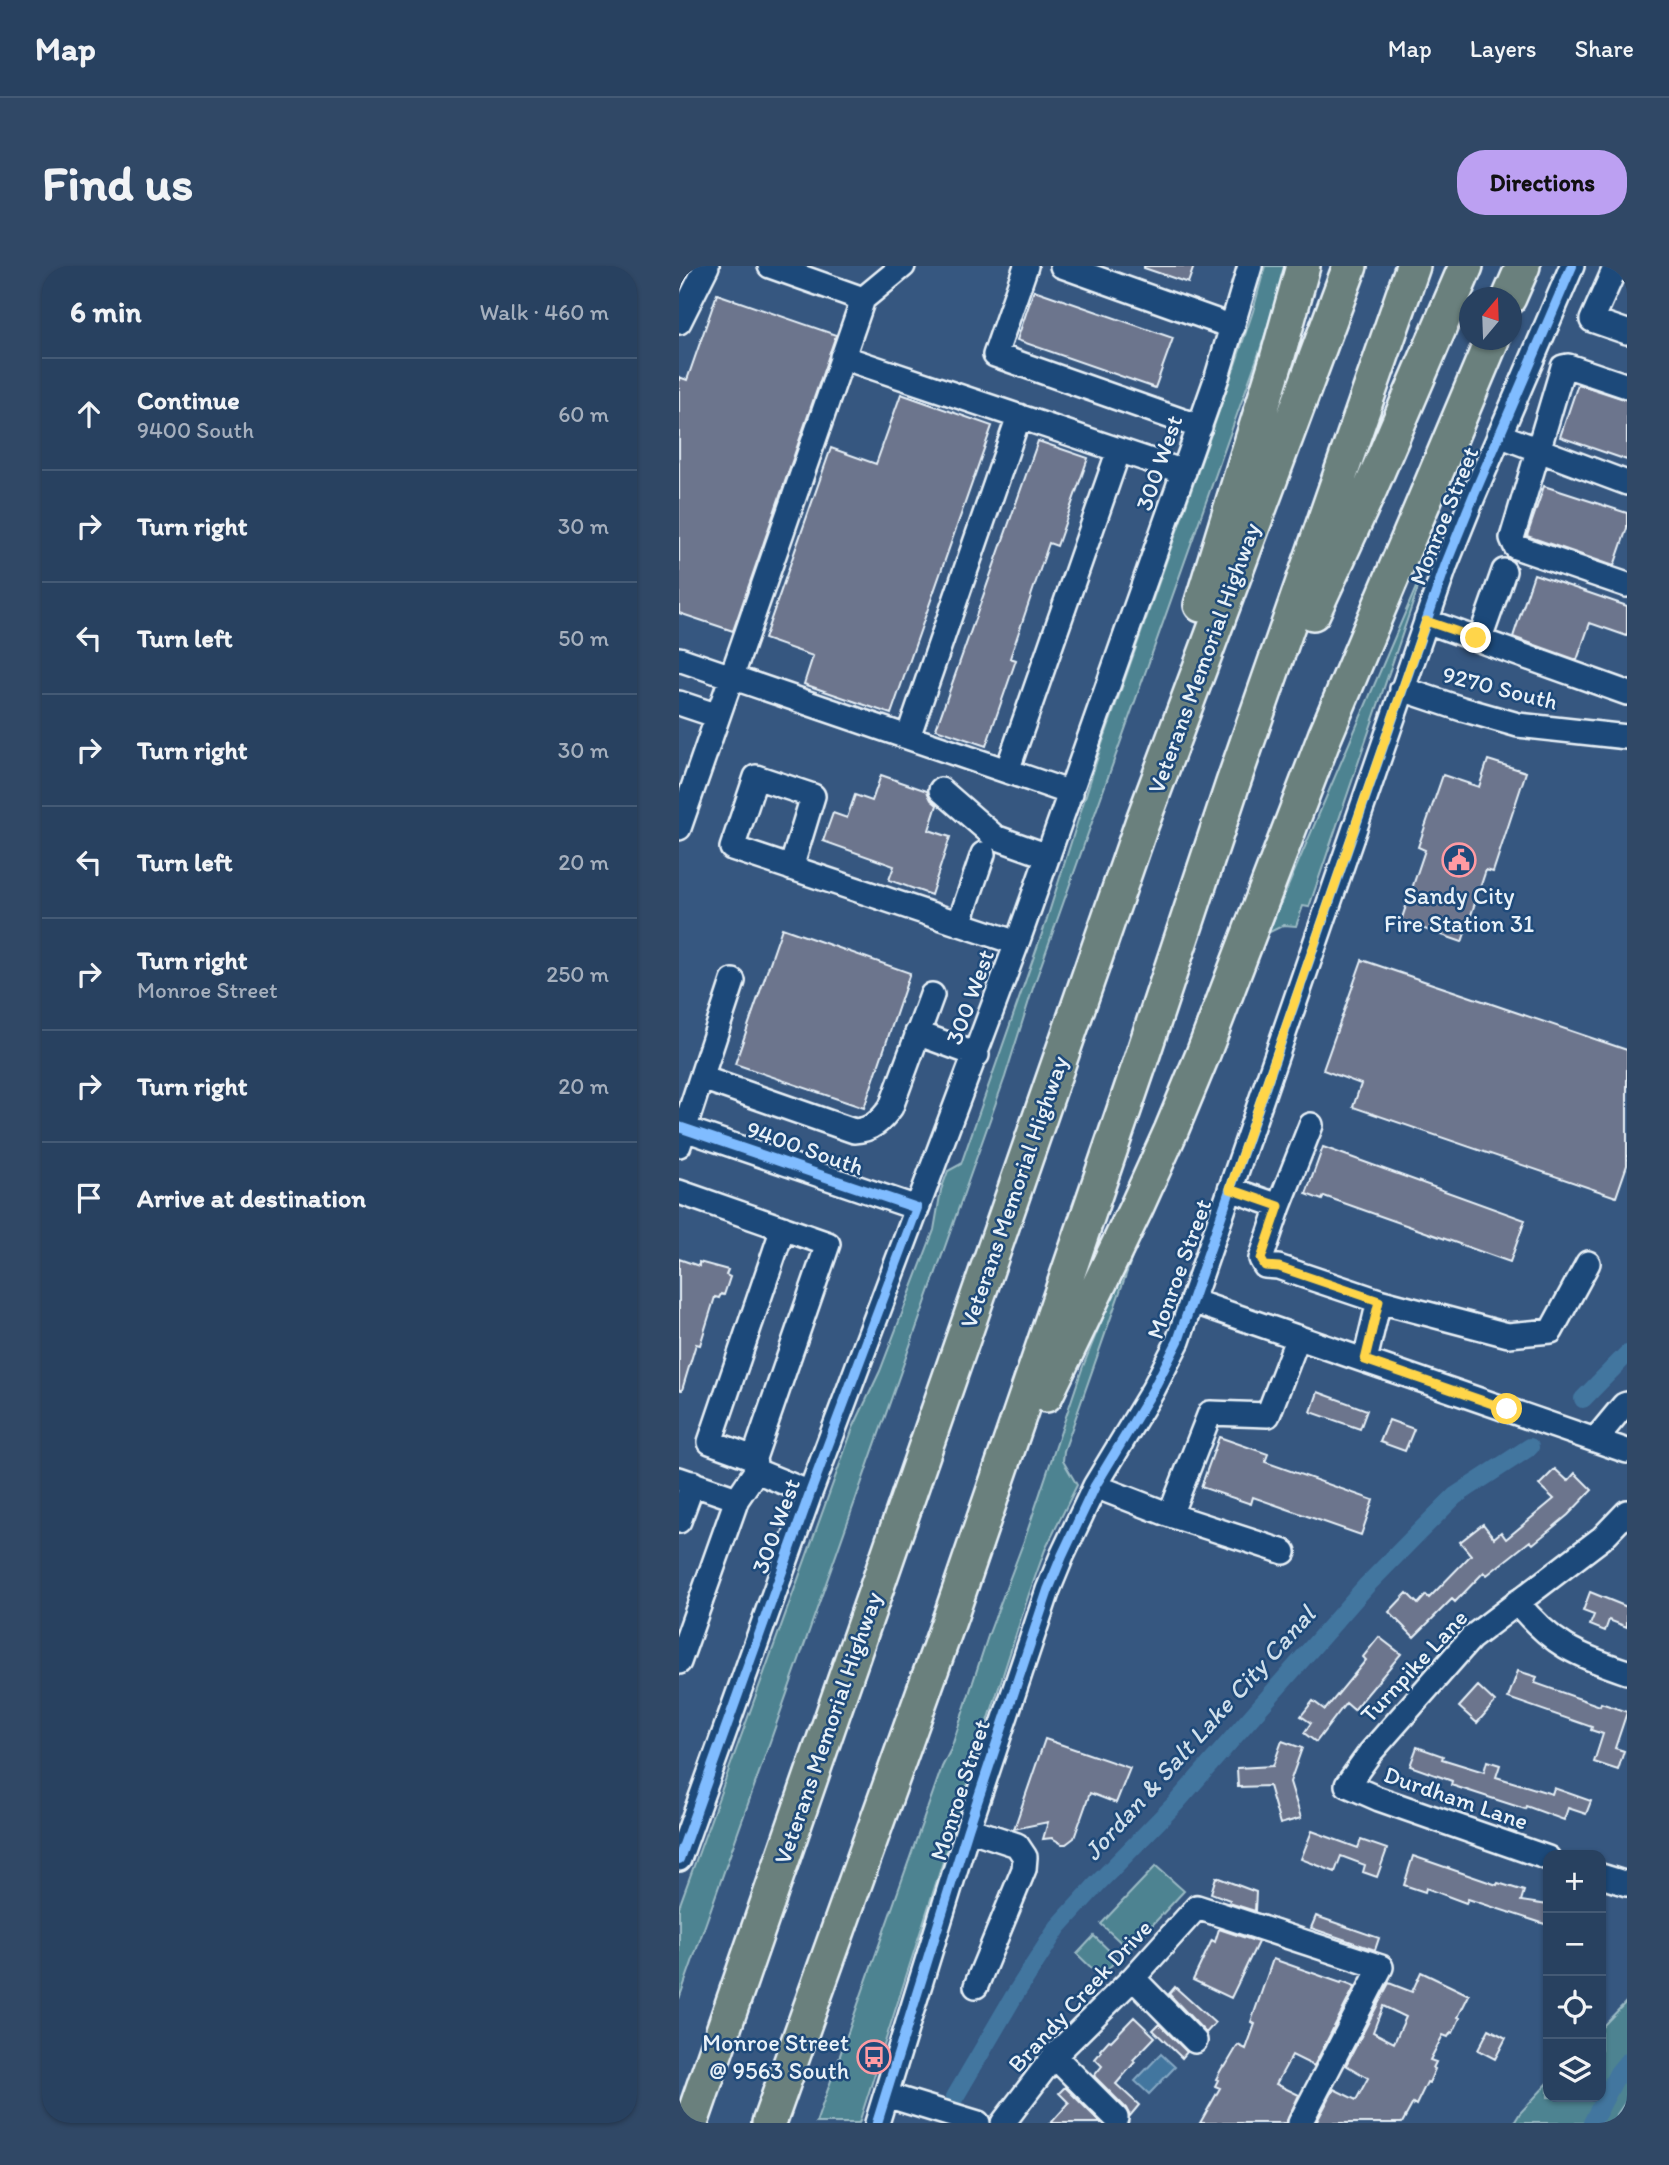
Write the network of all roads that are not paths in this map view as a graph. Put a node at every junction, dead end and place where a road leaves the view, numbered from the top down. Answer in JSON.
{"nodes":[{"id":1,"x":707,"y":266,"type":"edge"},
{"id":2,"x":770,"y":266,"type":"edge"},
{"id":3,"x":903,"y":266,"type":"edge"},
{"id":4,"x":1026,"y":266,"type":"edge"},
{"id":5,"x":1062,"y":266,"type":"edge"},
{"id":6,"x":1250,"y":266,"type":"edge"},
{"id":7,"x":1304,"y":266,"type":"edge"},
{"id":8,"x":1350,"y":266,"type":"edge"},
{"id":9,"x":1413,"y":266,"type":"edge"},
{"id":10,"x":1466,"y":266,"type":"edge"},
{"id":11,"x":1523,"y":266,"type":"edge"},
{"id":12,"x":1572,"y":266,"type":"edge"},
{"id":13,"x":1627,"y":270,"type":"edge"},
{"id":14,"x":1514,"y":287,"type":"edge"},
{"id":15,"x":863,"y":299,"type":"junction"},
{"id":16,"x":679,"y":322,"type":"edge"},
{"id":17,"x":1233,"y":327,"type":"junction"},
{"id":18,"x":1627,"y":332,"type":"edge"},
{"id":19,"x":1488,"y":350,"type":"edge"},
{"id":20,"x":842,"y":357,"type":"junction"},
{"id":21,"x":1627,"y":386,"type":"edge"},
{"id":22,"x":1019,"y":416,"type":"junction"},
{"id":23,"x":1200,"y":427,"type":"junction"},
{"id":24,"x":1499,"y":435,"type":"junction"},
{"id":25,"x":1119,"y":450,"type":"junction"},
{"id":26,"x":1538,"y":450,"type":"junction"},
{"id":27,"x":1184,"y":472,"type":"junction"},
{"id":28,"x":1627,"y":483,"type":"edge"},
{"id":29,"x":1504,"y":571,"type":"dead end"},
{"id":30,"x":1627,"y":585,"type":"edge"},
{"id":31,"x":1426,"y":621,"type":"junction"},
{"id":32,"x":1480,"y":639,"type":"junction"},
{"id":33,"x":679,"y":659,"type":"edge"},
{"id":34,"x":731,"y":676,"type":"junction"},
{"id":35,"x":1402,"y":689,"type":"junction"},
{"id":36,"x":1627,"y":693,"type":"edge"},
{"id":37,"x":679,"y":703,"type":"edge"},
{"id":38,"x":718,"y":716,"type":"junction"},
{"id":39,"x":908,"y":737,"type":"junction"},
{"id":40,"x":1627,"y":737,"type":"edge"},
{"id":41,"x":1007,"y":771,"type":"junction"},
{"id":42,"x":1233,"y":783,"type":"junction"},
{"id":43,"x":941,"y":789,"type":"dead end"},
{"id":44,"x":1071,"y":793,"type":"junction"},
{"id":45,"x":1142,"y":823,"type":"junction"},
{"id":46,"x":679,"y":828,"type":"edge"},
{"id":47,"x":983,"y":854,"type":"dead end"},
{"id":48,"x":1048,"y":856,"type":"junction"},
{"id":49,"x":791,"y":868,"type":"dead end"},
{"id":50,"x":959,"y":923,"type":"junction"},
{"id":51,"x":1017,"y":943,"type":"junction"},
{"id":52,"x":733,"y":981,"type":"dead end"},
{"id":53,"x":932,"y":995,"type":"dead end"},
{"id":54,"x":917,"y":1033,"type":"junction"},
{"id":55,"x":977,"y":1055,"type":"junction"},
{"id":56,"x":702,"y":1078,"type":"junction"},
{"id":57,"x":1311,"y":1125,"type":"dead end"},
{"id":58,"x":681,"y":1133,"type":"edge"},
{"id":59,"x":1230,"y":1189,"type":"junction"},
{"id":60,"x":679,"y":1192,"type":"edge"},
{"id":61,"x":1279,"y":1206,"type":"junction"},
{"id":62,"x":917,"y":1208,"type":"junction"},
{"id":63,"x":783,"y":1228,"type":"junction"},
{"id":64,"x":1588,"y":1264,"type":"dead end"},
{"id":65,"x":1192,"y":1301,"type":"junction"},
{"id":66,"x":1379,"y":1301,"type":"junction"},
{"id":67,"x":1298,"y":1337,"type":"junction"},
{"id":68,"x":1365,"y":1360,"type":"junction"},
{"id":69,"x":1627,"y":1404,"type":"edge"},
{"id":70,"x":1595,"y":1440,"type":"junction"},
{"id":71,"x":1627,"y":1451,"type":"edge"},
{"id":72,"x":755,"y":1465,"type":"junction"},
{"id":73,"x":686,"y":1481,"type":"edge"},
{"id":74,"x":1095,"y":1486,"type":"junction"},
{"id":75,"x":810,"y":1493,"type":"junction"},
{"id":76,"x":737,"y":1499,"type":"junction"},
{"id":77,"x":1627,"y":1513,"type":"edge"},
{"id":78,"x":1170,"y":1515,"type":"junction"},
{"id":79,"x":679,"y":1521,"type":"edge"},
{"id":80,"x":1284,"y":1552,"type":"dead end"},
{"id":81,"x":1517,"y":1602,"type":"junction"},
{"id":82,"x":951,"y":1615,"type":"junction"},
{"id":83,"x":679,"y":1662,"type":"edge"},
{"id":84,"x":1627,"y":1672,"type":"edge"},
{"id":85,"x":1347,"y":1785,"type":"joint"},
{"id":86,"x":688,"y":1807,"type":"edge"},
{"id":87,"x":968,"y":1829,"type":"junction"},
{"id":88,"x":1543,"y":1856,"type":"edge"},
{"id":89,"x":679,"y":1859,"type":"edge"},
{"id":90,"x":1606,"y":1878,"type":"edge"},
{"id":91,"x":1627,"y":1884,"type":"edge"},
{"id":92,"x":1133,"y":1978,"type":"junction"},
{"id":93,"x":976,"y":1986,"type":"dead end"},
{"id":94,"x":1195,"y":2040,"type":"dead end"},
{"id":95,"x":1054,"y":2056,"type":"junction"},
{"id":96,"x":885,"y":2095,"type":"junction"},
{"id":97,"x":1117,"y":2118,"type":"dead end"},
{"id":98,"x":691,"y":2123,"type":"edge"},
{"id":99,"x":769,"y":2123,"type":"edge"},
{"id":100,"x":877,"y":2123,"type":"edge"},
{"id":101,"x":978,"y":2123,"type":"edge"},
{"id":102,"x":1003,"y":2123,"type":"edge"},
{"id":103,"x":1300,"y":2123,"type":"edge"}],
"edges":[{"from":1,"to":16,"type":"street"},
{"from":2,"to":15,"type":"street"},
{"from":3,"to":15,"type":"street"},
{"from":4,"to":23,"type":"street"},
{"from":5,"to":17,"type":"street"},
{"from":6,"to":17,"type":"street","name":"300 West"},
{"from":7,"to":45,"type":"highway"},
{"from":8,"to":45,"type":"highway","name":"Veterans Memorial Highway"},
{"from":9,"to":42,"type":"highway"},
{"from":10,"to":42,"type":"highway"},
{"from":11,"to":14,"type":"highway"},
{"from":12,"to":24,"type":"street","name":"Monroe Street"},
{"from":13,"to":18,"type":"street"},
{"from":15,"to":20,"type":"street"},
{"from":17,"to":23,"type":"street","name":"300 West"},
{"from":19,"to":82,"type":"highway"},
{"from":20,"to":22,"type":"street"},
{"from":20,"to":34,"type":"street"},
{"from":21,"to":26,"type":"street"},
{"from":22,"to":25,"type":"street"},
{"from":22,"to":39,"type":"street"},
{"from":23,"to":27,"type":"street","name":"300 West"},
{"from":24,"to":26,"type":"street"},
{"from":24,"to":31,"type":"street","name":"Monroe Street"},
{"from":25,"to":27,"type":"street"},
{"from":25,"to":41,"type":"street"},
{"from":26,"to":28,"type":"street"},
{"from":26,"to":30,"type":"street"},
{"from":27,"to":44,"type":"street","name":"300 West"},
{"from":29,"to":32,"type":"street"},
{"from":31,"to":32,"type":"street"},
{"from":31,"to":35,"type":"street","name":"Monroe Street"},
{"from":32,"to":36,"type":"street"},
{"from":33,"to":34,"type":"street"},
{"from":34,"to":38,"type":"street"},
{"from":34,"to":39,"type":"street"},
{"from":35,"to":40,"type":"street","name":"9270 South"},
{"from":35,"to":59,"type":"street","name":"Monroe Street"},
{"from":37,"to":38,"type":"street"},
{"from":38,"to":46,"type":"street"},
{"from":39,"to":41,"type":"street"},
{"from":41,"to":44,"type":"street"},
{"from":42,"to":82,"type":"highway"},
{"from":43,"to":48,"type":"street"},
{"from":44,"to":48,"type":"street","name":"300 West"},
{"from":45,"to":98,"type":"highway","name":"Veterans Memorial Highway"},
{"from":47,"to":50,"type":"street"},
{"from":48,"to":51,"type":"street","name":"300 West"},
{"from":49,"to":50,"type":"street"},
{"from":50,"to":51,"type":"street"},
{"from":51,"to":55,"type":"street","name":"300 West"},
{"from":52,"to":56,"type":"street"},
{"from":53,"to":54,"type":"street"},
{"from":54,"to":55,"type":"street"},
{"from":54,"to":56,"type":"street"},
{"from":55,"to":62,"type":"street","name":"300 West"},
{"from":56,"to":58,"type":"street"},
{"from":57,"to":61,"type":"street"},
{"from":58,"to":62,"type":"street","name":"9400 South"},
{"from":59,"to":61,"type":"street"},
{"from":59,"to":65,"type":"street","name":"Monroe Street"},
{"from":60,"to":63,"type":"street"},
{"from":61,"to":66,"type":"street"},
{"from":62,"to":75,"type":"street","name":"300 West"},
{"from":63,"to":72,"type":"street"},
{"from":63,"to":72,"type":"street"},
{"from":64,"to":66,"type":"street"},
{"from":65,"to":67,"type":"street"},
{"from":65,"to":74,"type":"street","name":"Monroe Street"},
{"from":66,"to":68,"type":"street"},
{"from":67,"to":68,"type":"street"},
{"from":67,"to":78,"type":"street"},
{"from":68,"to":70,"type":"street"},
{"from":69,"to":70,"type":"street"},
{"from":70,"to":71,"type":"street"},
{"from":72,"to":75,"type":"street"},
{"from":72,"to":76,"type":"street"},
{"from":73,"to":76,"type":"street"},
{"from":73,"to":79,"type":"street"},
{"from":74,"to":78,"type":"street"},
{"from":74,"to":87,"type":"street","name":"Monroe Street"},
{"from":75,"to":86,"type":"street","name":"300 West"},
{"from":76,"to":83,"type":"street"},
{"from":77,"to":81,"type":"street","name":"Turnpike Lane"},
{"from":78,"to":80,"type":"street"},
{"from":81,"to":84,"type":"street"},
{"from":81,"to":85,"type":"street","name":"Turnpike Lane"},
{"from":82,"to":99,"type":"highway"},
{"from":85,"to":88,"type":"street","name":"Durdham Lane"},
{"from":86,"to":89,"type":"street","name":"300 West"},
{"from":87,"to":93,"type":"street"},
{"from":87,"to":96,"type":"street","name":"Monroe Street"},
{"from":90,"to":91,"type":"street"},
{"from":92,"to":94,"type":"street"},
{"from":92,"to":95,"type":"street","name":"Brandy Creek Drive"},
{"from":92,"to":103,"type":"street","name":"Brandy Creek Drive"},
{"from":95,"to":97,"type":"street"},
{"from":95,"to":102,"type":"street","name":"Brandy Creek Drive"},
{"from":96,"to":100,"type":"street","name":"Monroe Street"},
{"from":96,"to":101,"type":"street"}]}
